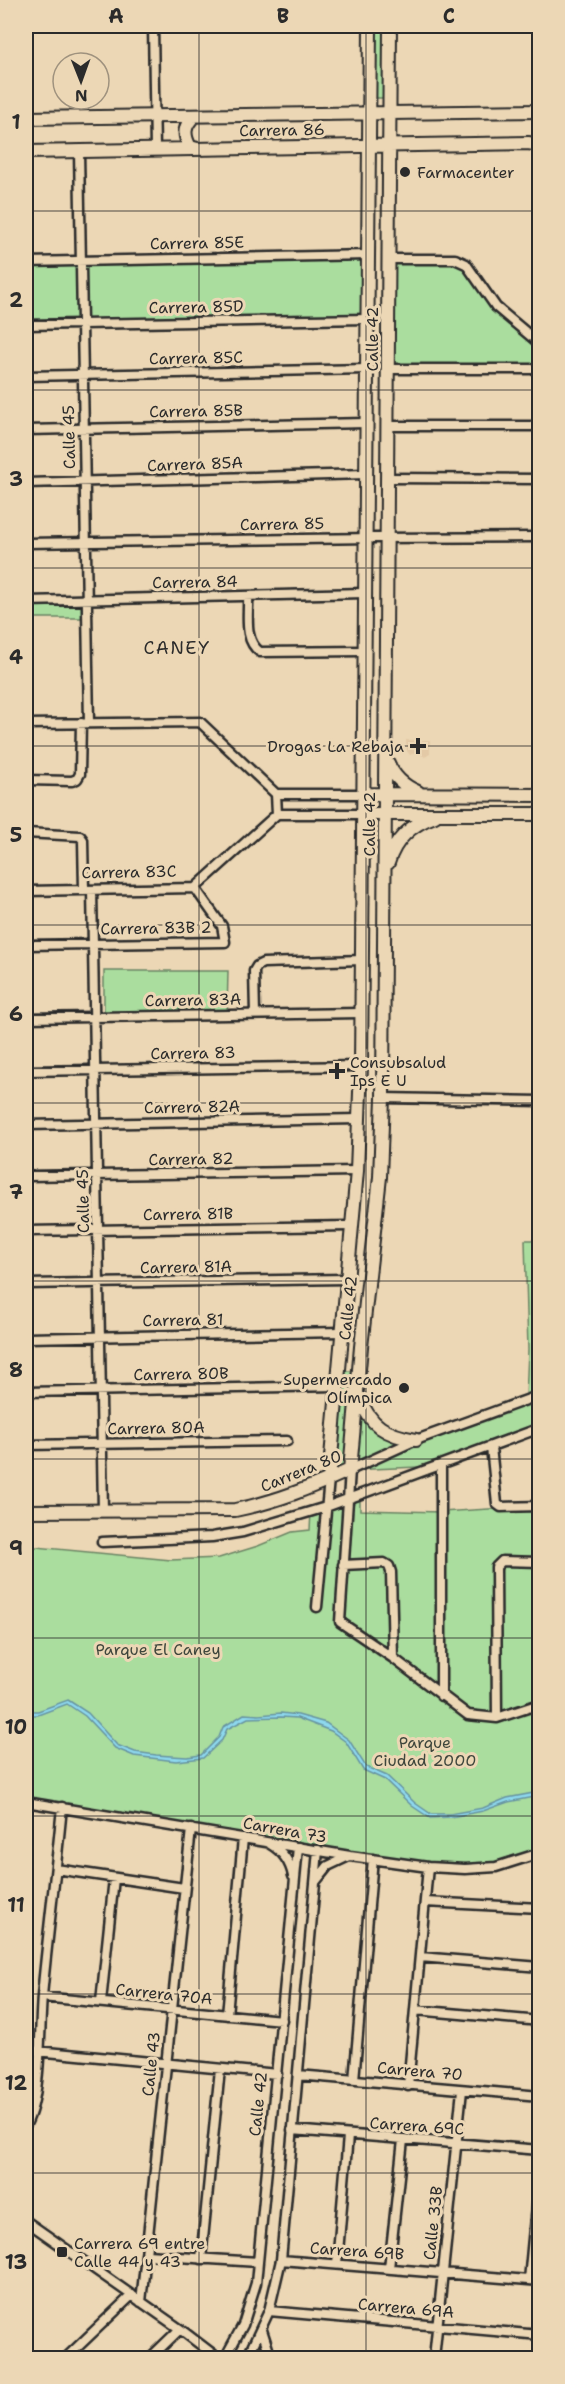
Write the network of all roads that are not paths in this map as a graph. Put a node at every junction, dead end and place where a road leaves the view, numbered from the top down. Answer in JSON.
{"nodes":[{"id":1,"x":153,"y":26,"type":"edge"},
{"id":2,"x":370,"y":26,"type":"edge"},
{"id":3,"x":390,"y":26,"type":"edge"},
{"id":4,"x":540,"y":111,"type":"edge"},
{"id":5,"x":369,"y":113,"type":"junction"},
{"id":6,"x":390,"y":113,"type":"junction"},
{"id":7,"x":154,"y":116,"type":"junction"},
{"id":8,"x":194,"y":116,"type":"junction"},
{"id":9,"x":26,"y":118,"type":"edge"},
{"id":10,"x":370,"y":145,"type":"junction"},
{"id":11,"x":390,"y":145,"type":"junction"},
{"id":12,"x":540,"y":145,"type":"edge"},
{"id":13,"x":197,"y":149,"type":"junction"},
{"id":14,"x":155,"y":150,"type":"junction"},
{"id":15,"x":79,"y":151,"type":"junction"},
{"id":16,"x":26,"y":152,"type":"edge"},
{"id":17,"x":368,"y":255,"type":"junction"},
{"id":18,"x":388,"y":258,"type":"junction"},
{"id":19,"x":81,"y":260,"type":"junction"},
{"id":20,"x":26,"y":262,"type":"edge"},
{"id":21,"x":368,"y":319,"type":"junction"},
{"id":22,"x":26,"y":324,"type":"edge"},
{"id":23,"x":82,"y":324,"type":"junction"},
{"id":24,"x":540,"y":344,"type":"edge"},
{"id":25,"x":367,"y":369,"type":"junction"},
{"id":26,"x":388,"y":369,"type":"junction"},
{"id":27,"x":540,"y":369,"type":"edge"},
{"id":28,"x":83,"y":375,"type":"junction"},
{"id":29,"x":26,"y":376,"type":"edge"},
{"id":30,"x":366,"y":423,"type":"junction"},
{"id":31,"x":388,"y":426,"type":"junction"},
{"id":32,"x":540,"y":426,"type":"edge"},
{"id":33,"x":84,"y":429,"type":"junction"},
{"id":34,"x":26,"y":430,"type":"edge"},
{"id":35,"x":366,"y":474,"type":"junction"},
{"id":36,"x":387,"y":477,"type":"junction"},
{"id":37,"x":540,"y":479,"type":"edge"},
{"id":38,"x":85,"y":482,"type":"junction"},
{"id":39,"x":26,"y":483,"type":"edge"},
{"id":40,"x":540,"y":537,"type":"edge"},
{"id":41,"x":365,"y":538,"type":"junction"},
{"id":42,"x":386,"y":538,"type":"junction"},
{"id":43,"x":86,"y":542,"type":"junction"},
{"id":44,"x":26,"y":543,"type":"edge"},
{"id":45,"x":364,"y":593,"type":"junction"},
{"id":46,"x":248,"y":596,"type":"junction"},
{"id":47,"x":87,"y":600,"type":"junction"},
{"id":48,"x":26,"y":601,"type":"edge"},
{"id":49,"x":364,"y":651,"type":"junction"},
{"id":50,"x":85,"y":723,"type":"junction"},
{"id":51,"x":26,"y":724,"type":"edge"},
{"id":52,"x":386,"y":760,"type":"junction"},
{"id":53,"x":26,"y":780,"type":"edge"},
{"id":54,"x":276,"y":794,"type":"junction"},
{"id":55,"x":363,"y":794,"type":"junction"},
{"id":56,"x":386,"y":794,"type":"junction"},
{"id":57,"x":428,"y":794,"type":"junction"},
{"id":58,"x":540,"y":795,"type":"edge"},
{"id":59,"x":277,"y":814,"type":"junction"},
{"id":60,"x":363,"y":814,"type":"junction"},
{"id":61,"x":386,"y":814,"type":"junction"},
{"id":62,"x":450,"y":814,"type":"junction"},
{"id":63,"x":540,"y":814,"type":"edge"},
{"id":64,"x":26,"y":833,"type":"edge"},
{"id":65,"x":385,"y":876,"type":"junction"},
{"id":66,"x":195,"y":888,"type":"junction"},
{"id":67,"x":88,"y":890,"type":"junction"},
{"id":68,"x":26,"y":891,"type":"edge"},
{"id":69,"x":26,"y":945,"type":"edge"},
{"id":70,"x":93,"y":945,"type":"junction"},
{"id":71,"x":362,"y":960,"type":"junction"},
{"id":72,"x":361,"y":1012,"type":"junction"},
{"id":73,"x":255,"y":1014,"type":"junction"},
{"id":74,"x":94,"y":1017,"type":"junction"},
{"id":75,"x":26,"y":1018,"type":"edge"},
{"id":76,"x":361,"y":1065,"type":"junction"},
{"id":77,"x":95,"y":1070,"type":"junction"},
{"id":78,"x":26,"y":1071,"type":"edge"},
{"id":79,"x":383,"y":1098,"type":"junction"},
{"id":80,"x":540,"y":1101,"type":"edge"},
{"id":81,"x":359,"y":1119,"type":"junction"},
{"id":82,"x":96,"y":1124,"type":"junction"},
{"id":83,"x":26,"y":1125,"type":"edge"},
{"id":84,"x":357,"y":1171,"type":"junction"},
{"id":85,"x":97,"y":1175,"type":"junction"},
{"id":86,"x":26,"y":1176,"type":"edge"},
{"id":87,"x":351,"y":1226,"type":"junction"},
{"id":88,"x":98,"y":1230,"type":"junction"},
{"id":89,"x":26,"y":1231,"type":"edge"},
{"id":90,"x":346,"y":1279,"type":"junction"},
{"id":91,"x":99,"y":1283,"type":"junction"},
{"id":92,"x":26,"y":1284,"type":"edge"},
{"id":93,"x":342,"y":1332,"type":"junction"},
{"id":94,"x":100,"y":1336,"type":"junction"},
{"id":95,"x":26,"y":1338,"type":"edge"},
{"id":96,"x":337,"y":1386,"type":"junction"},
{"id":97,"x":101,"y":1391,"type":"junction"},
{"id":98,"x":26,"y":1392,"type":"edge"},
{"id":99,"x":357,"y":1393,"type":"junction"},
{"id":100,"x":540,"y":1395,"type":"edge"},
{"id":101,"x":540,"y":1428,"type":"edge"},
{"id":102,"x":416,"y":1440,"type":"junction"},
{"id":103,"x":287,"y":1442,"type":"dead end"},
{"id":104,"x":102,"y":1444,"type":"junction"},
{"id":105,"x":26,"y":1445,"type":"edge"},
{"id":106,"x":491,"y":1447,"type":"junction"},
{"id":107,"x":441,"y":1466,"type":"junction"},
{"id":108,"x":350,"y":1470,"type":"junction"},
{"id":109,"x":328,"y":1479,"type":"junction"},
{"id":110,"x":348,"y":1498,"type":"junction"},
{"id":111,"x":540,"y":1506,"type":"edge"},
{"id":112,"x":326,"y":1508,"type":"junction"},
{"id":113,"x":26,"y":1511,"type":"edge"},
{"id":114,"x":103,"y":1511,"type":"junction"},
{"id":115,"x":102,"y":1542,"type":"dead end"},
{"id":116,"x":540,"y":1562,"type":"edge"},
{"id":117,"x":344,"y":1565,"type":"junction"},
{"id":118,"x":317,"y":1607,"type":"dead end"},
{"id":119,"x":393,"y":1658,"type":"junction"},
{"id":120,"x":441,"y":1696,"type":"junction"},
{"id":121,"x":540,"y":1704,"type":"edge"},
{"id":122,"x":497,"y":1718,"type":"junction"},
{"id":123,"x":26,"y":1802,"type":"edge"},
{"id":124,"x":62,"y":1807,"type":"junction"},
{"id":125,"x":191,"y":1829,"type":"junction"},
{"id":126,"x":243,"y":1838,"type":"junction"},
{"id":127,"x":264,"y":1841,"type":"junction"},
{"id":128,"x":298,"y":1847,"type":"junction"},
{"id":129,"x":318,"y":1850,"type":"junction"},
{"id":130,"x":540,"y":1853,"type":"edge"},
{"id":131,"x":350,"y":1856,"type":"junction"},
{"id":132,"x":373,"y":1859,"type":"junction"},
{"id":133,"x":428,"y":1867,"type":"junction"},
{"id":134,"x":56,"y":1869,"type":"junction"},
{"id":135,"x":114,"y":1878,"type":"junction"},
{"id":136,"x":295,"y":1881,"type":"junction"},
{"id":137,"x":315,"y":1884,"type":"junction"},
{"id":138,"x":184,"y":1888,"type":"junction"},
{"id":139,"x":425,"y":1902,"type":"junction"},
{"id":140,"x":540,"y":1908,"type":"edge"},
{"id":141,"x":420,"y":1957,"type":"junction"},
{"id":142,"x":540,"y":1966,"type":"edge"},
{"id":143,"x":42,"y":1997,"type":"junction"},
{"id":144,"x":100,"y":2002,"type":"junction"},
{"id":145,"x":172,"y":2010,"type":"junction"},
{"id":146,"x":415,"y":2010,"type":"junction"},
{"id":147,"x":227,"y":2015,"type":"junction"},
{"id":148,"x":282,"y":2020,"type":"junction"},
{"id":149,"x":540,"y":2021,"type":"edge"},
{"id":150,"x":26,"y":2050,"type":"edge"},
{"id":151,"x":38,"y":2051,"type":"junction"},
{"id":152,"x":166,"y":2064,"type":"junction"},
{"id":153,"x":220,"y":2069,"type":"junction"},
{"id":154,"x":277,"y":2074,"type":"junction"},
{"id":155,"x":298,"y":2075,"type":"junction"},
{"id":156,"x":354,"y":2080,"type":"junction"},
{"id":157,"x":408,"y":2086,"type":"junction"},
{"id":158,"x":462,"y":2090,"type":"junction"},
{"id":159,"x":540,"y":2096,"type":"edge"},
{"id":160,"x":26,"y":2124,"type":"edge"},
{"id":161,"x":292,"y":2130,"type":"junction"},
{"id":162,"x":348,"y":2136,"type":"junction"},
{"id":163,"x":403,"y":2140,"type":"junction"},
{"id":164,"x":456,"y":2144,"type":"junction"},
{"id":165,"x":540,"y":2150,"type":"edge"},
{"id":166,"x":540,"y":2164,"type":"edge"},
{"id":167,"x":26,"y":2221,"type":"edge"},
{"id":168,"x":147,"y":2255,"type":"junction"},
{"id":169,"x":201,"y":2259,"type":"junction"},
{"id":170,"x":281,"y":2260,"type":"junction"},
{"id":171,"x":258,"y":2262,"type":"junction"},
{"id":172,"x":337,"y":2264,"type":"junction"},
{"id":173,"x":389,"y":2268,"type":"junction"},
{"id":174,"x":443,"y":2272,"type":"junction"},
{"id":175,"x":529,"y":2280,"type":"junction"},
{"id":176,"x":540,"y":2281,"type":"edge"},
{"id":177,"x":132,"y":2295,"type":"junction"},
{"id":178,"x":141,"y":2302,"type":"junction"},
{"id":179,"x":269,"y":2311,"type":"junction"},
{"id":180,"x":437,"y":2326,"type":"junction"},
{"id":181,"x":180,"y":2329,"type":"junction"},
{"id":182,"x":262,"y":2330,"type":"junction"},
{"id":183,"x":540,"y":2335,"type":"edge"},
{"id":184,"x":66,"y":2358,"type":"edge"},
{"id":185,"x":150,"y":2358,"type":"edge"},
{"id":186,"x":218,"y":2358,"type":"edge"},
{"id":187,"x":225,"y":2358,"type":"edge"},
{"id":188,"x":247,"y":2358,"type":"edge"},
{"id":189,"x":270,"y":2358,"type":"edge"},
{"id":190,"x":434,"y":2358,"type":"edge"}],
"edges":[{"from":1,"to":7,"type":"street"},
{"from":2,"to":5,"type":"street","name":"Calle 42"},
{"from":3,"to":6,"type":"street","name":"Calle 42"},
{"from":4,"to":6,"type":"street","name":"Carrera 86"},
{"from":5,"to":6,"type":"street","name":"Carrera 86"},
{"from":5,"to":8,"type":"street","name":"Carrera 86"},
{"from":5,"to":10,"type":"street","name":"Calle 42"},
{"from":6,"to":11,"type":"street","name":"Calle 42"},
{"from":7,"to":8,"type":"street","name":"Carrera 86"},
{"from":7,"to":9,"type":"street","name":"Carrera 86"},
{"from":7,"to":14,"type":"street"},
{"from":8,"to":13,"type":"street"},
{"from":10,"to":11,"type":"street","name":"Carrera 86"},
{"from":10,"to":13,"type":"street","name":"Carrera 86"},
{"from":10,"to":17,"type":"street","name":"Calle 42"},
{"from":11,"to":12,"type":"street","name":"Carrera 86"},
{"from":11,"to":18,"type":"street","name":"Calle 42"},
{"from":13,"to":14,"type":"street","name":"Carrera 86"},
{"from":14,"to":15,"type":"street","name":"Carrera 86"},
{"from":15,"to":16,"type":"street","name":"Carrera 86"},
{"from":15,"to":19,"type":"street","name":"Calle 45"},
{"from":17,"to":19,"type":"street","name":"Carrera 85E"},
{"from":17,"to":21,"type":"street","name":"Calle 42"},
{"from":18,"to":24,"type":"street"},
{"from":18,"to":26,"type":"street","name":"Calle 42"},
{"from":19,"to":20,"type":"street","name":"Carrera 85E"},
{"from":19,"to":23,"type":"street","name":"Calle 45"},
{"from":21,"to":23,"type":"street","name":"Carrera 85D"},
{"from":21,"to":25,"type":"street","name":"Calle 42"},
{"from":22,"to":23,"type":"street","name":"Carrera 85D"},
{"from":23,"to":28,"type":"street","name":"Calle 45"},
{"from":25,"to":28,"type":"street","name":"Carrera 85C"},
{"from":25,"to":30,"type":"street","name":"Calle 42"},
{"from":26,"to":27,"type":"street"},
{"from":26,"to":31,"type":"street","name":"Calle 42"},
{"from":28,"to":29,"type":"street","name":"Carrera 85C"},
{"from":28,"to":33,"type":"street","name":"Calle 45"},
{"from":30,"to":33,"type":"street","name":"Carrera 85B"},
{"from":30,"to":35,"type":"street","name":"Calle 42"},
{"from":31,"to":32,"type":"street"},
{"from":31,"to":36,"type":"street","name":"Calle 42"},
{"from":33,"to":34,"type":"street","name":"Carrera 85B"},
{"from":33,"to":38,"type":"street","name":"Calle 45"},
{"from":35,"to":38,"type":"street","name":"Carrera 85A"},
{"from":35,"to":41,"type":"street","name":"Calle 42"},
{"from":36,"to":37,"type":"street"},
{"from":36,"to":42,"type":"street","name":"Calle 42"},
{"from":38,"to":39,"type":"street","name":"Carrera 85A"},
{"from":38,"to":43,"type":"street","name":"Calle 45"},
{"from":40,"to":42,"type":"street","name":"Carrera 85"},
{"from":41,"to":42,"type":"street","name":"Carrera 85"},
{"from":41,"to":43,"type":"street","name":"Carrera 85"},
{"from":41,"to":45,"type":"street","name":"Calle 42"},
{"from":42,"to":52,"type":"street","name":"Calle 42"},
{"from":43,"to":44,"type":"street","name":"Carrera 85"},
{"from":43,"to":47,"type":"street","name":"Calle 45"},
{"from":45,"to":46,"type":"street","name":"Carrera 84"},
{"from":45,"to":49,"type":"street","name":"Calle 42"},
{"from":46,"to":47,"type":"street","name":"Carrera 84"},
{"from":46,"to":49,"type":"street"},
{"from":47,"to":48,"type":"street","name":"Carrera 84"},
{"from":47,"to":50,"type":"street","name":"Calle 45"},
{"from":49,"to":55,"type":"street","name":"Calle 42"},
{"from":50,"to":51,"type":"street"},
{"from":50,"to":53,"type":"street","name":"Calle 45"},
{"from":50,"to":54,"type":"street"},
{"from":52,"to":56,"type":"street","name":"Calle 42"},
{"from":52,"to":57,"type":"street"},
{"from":54,"to":55,"type":"street"},
{"from":54,"to":59,"type":"street"},
{"from":55,"to":56,"type":"street"},
{"from":55,"to":60,"type":"street","name":"Calle 42"},
{"from":56,"to":57,"type":"street"},
{"from":56,"to":61,"type":"street","name":"Calle 42"},
{"from":57,"to":58,"type":"street"},
{"from":59,"to":60,"type":"street"},
{"from":59,"to":66,"type":"street","name":"Carrera 83C"},
{"from":60,"to":61,"type":"street"},
{"from":60,"to":71,"type":"street","name":"Calle 42"},
{"from":61,"to":62,"type":"street"},
{"from":61,"to":65,"type":"street","name":"Calle 42"},
{"from":62,"to":63,"type":"street"},
{"from":62,"to":65,"type":"street"},
{"from":64,"to":67,"type":"street","name":"Calle 45"},
{"from":65,"to":79,"type":"street","name":"Calle 42"},
{"from":66,"to":67,"type":"street","name":"Carrera 83C"},
{"from":66,"to":70,"type":"street","name":"Carrera 83B 2"},
{"from":67,"to":68,"type":"street","name":"Carrera 83C"},
{"from":67,"to":70,"type":"street","name":"Calle 45"},
{"from":69,"to":70,"type":"street","name":"Carrera 83B 2"},
{"from":70,"to":74,"type":"street","name":"Calle 45"},
{"from":71,"to":72,"type":"street","name":"Calle 42"},
{"from":71,"to":73,"type":"street"},
{"from":72,"to":73,"type":"street","name":"Carrera 83A"},
{"from":72,"to":76,"type":"street","name":"Calle 42"},
{"from":73,"to":74,"type":"street","name":"Carrera 83A"},
{"from":74,"to":75,"type":"street","name":"Carrera 83A"},
{"from":74,"to":77,"type":"street","name":"Calle 45"},
{"from":76,"to":77,"type":"street","name":"Carrera 83"},
{"from":76,"to":81,"type":"street","name":"Calle 42"},
{"from":77,"to":78,"type":"street","name":"Carrera 83"},
{"from":77,"to":82,"type":"street","name":"Calle 45"},
{"from":79,"to":80,"type":"street"},
{"from":79,"to":99,"type":"street","name":"Calle 42"},
{"from":81,"to":82,"type":"street","name":"Carrera 82A"},
{"from":81,"to":84,"type":"street","name":"Calle 42"},
{"from":82,"to":83,"type":"street","name":"Carrera 82A"},
{"from":82,"to":85,"type":"street","name":"Calle 45"},
{"from":84,"to":85,"type":"street","name":"Carrera 82"},
{"from":84,"to":87,"type":"street","name":"Calle 42"},
{"from":85,"to":86,"type":"street","name":"Carrera 82"},
{"from":85,"to":88,"type":"street","name":"Calle 45"},
{"from":87,"to":88,"type":"street","name":"Carrera 81B"},
{"from":87,"to":90,"type":"street","name":"Calle 42"},
{"from":88,"to":89,"type":"street","name":"Carrera 81B"},
{"from":88,"to":91,"type":"street","name":"Calle 45"},
{"from":90,"to":91,"type":"street","name":"Carrera 81A"},
{"from":90,"to":93,"type":"street","name":"Calle 42"},
{"from":91,"to":92,"type":"street","name":"Carrera 81A"},
{"from":91,"to":94,"type":"street","name":"Calle 45"},
{"from":93,"to":94,"type":"street","name":"Carrera 81"},
{"from":93,"to":96,"type":"street","name":"Calle 42"},
{"from":94,"to":95,"type":"street","name":"Carrera 81"},
{"from":94,"to":97,"type":"street","name":"Calle 45"},
{"from":96,"to":97,"type":"street","name":"Carrera 80B"},
{"from":96,"to":109,"type":"street","name":"Calle 42"},
{"from":97,"to":98,"type":"street","name":"Carrera 80B"},
{"from":97,"to":104,"type":"street","name":"Calle 45"},
{"from":99,"to":102,"type":"street"},
{"from":99,"to":108,"type":"street","name":"Calle 42"},
{"from":100,"to":102,"type":"street","name":"Carrera 80"},
{"from":101,"to":106,"type":"street"},
{"from":102,"to":108,"type":"street","name":"Carrera 80"},
{"from":103,"to":104,"type":"street","name":"Carrera 80A"},
{"from":104,"to":105,"type":"street","name":"Carrera 80A"},
{"from":104,"to":114,"type":"street","name":"Calle 45"},
{"from":106,"to":107,"type":"street"},
{"from":106,"to":111,"type":"street"},
{"from":107,"to":110,"type":"street"},
{"from":107,"to":120,"type":"street"},
{"from":108,"to":109,"type":"street","name":"Carrera 80"},
{"from":108,"to":110,"type":"street","name":"Calle 42"},
{"from":109,"to":112,"type":"street","name":"Calle 42"},
{"from":109,"to":114,"type":"street","name":"Carrera 80"},
{"from":110,"to":112,"type":"street"},
{"from":110,"to":117,"type":"street","name":"Calle 42"},
{"from":112,"to":115,"type":"street"},
{"from":112,"to":118,"type":"street","name":"Calle 42"},
{"from":113,"to":114,"type":"street","name":"Carrera 80"},
{"from":116,"to":122,"type":"street"},
{"from":117,"to":119,"type":"street","name":"Calle 42"},
{"from":117,"to":119,"type":"street"},
{"from":119,"to":120,"type":"street"},
{"from":120,"to":122,"type":"street"},
{"from":121,"to":122,"type":"street"},
{"from":123,"to":124,"type":"street","name":"Carrera 73"},
{"from":124,"to":125,"type":"street","name":"Carrera 73"},
{"from":124,"to":134,"type":"street"},
{"from":125,"to":126,"type":"street","name":"Carrera 73"},
{"from":125,"to":138,"type":"street","name":"Calle 43"},
{"from":126,"to":127,"type":"street","name":"Carrera 73"},
{"from":126,"to":147,"type":"street"},
{"from":127,"to":128,"type":"street","name":"Carrera 73"},
{"from":127,"to":136,"type":"street"},
{"from":128,"to":129,"type":"street","name":"Carrera 73"},
{"from":128,"to":136,"type":"street","name":"Calle 42"},
{"from":129,"to":131,"type":"street","name":"Carrera 73"},
{"from":129,"to":137,"type":"street"},
{"from":130,"to":133,"type":"street","name":"Carrera 73"},
{"from":131,"to":132,"type":"street","name":"Carrera 73"},
{"from":131,"to":137,"type":"street"},
{"from":132,"to":133,"type":"street","name":"Carrera 73"},
{"from":132,"to":156,"type":"street"},
{"from":133,"to":139,"type":"street"},
{"from":134,"to":135,"type":"street"},
{"from":134,"to":143,"type":"street"},
{"from":135,"to":138,"type":"street"},
{"from":135,"to":144,"type":"street"},
{"from":136,"to":148,"type":"street","name":"Calle 42"},
{"from":137,"to":155,"type":"street"},
{"from":138,"to":145,"type":"street","name":"Calle 43"},
{"from":139,"to":140,"type":"street"},
{"from":139,"to":141,"type":"street"},
{"from":141,"to":142,"type":"street"},
{"from":141,"to":146,"type":"street"},
{"from":143,"to":144,"type":"street","name":"Carrera 70A"},
{"from":143,"to":151,"type":"street"},
{"from":144,"to":145,"type":"street","name":"Carrera 70A"},
{"from":145,"to":147,"type":"street","name":"Carrera 70A"},
{"from":145,"to":152,"type":"street","name":"Calle 43"},
{"from":146,"to":149,"type":"street"},
{"from":146,"to":157,"type":"street"},
{"from":147,"to":148,"type":"street","name":"Carrera 70A"},
{"from":148,"to":154,"type":"street","name":"Calle 42"},
{"from":150,"to":151,"type":"street"},
{"from":151,"to":152,"type":"street"},
{"from":151,"to":160,"type":"street"},
{"from":152,"to":153,"type":"street"},
{"from":152,"to":168,"type":"street","name":"Calle 43"},
{"from":153,"to":154,"type":"street"},
{"from":153,"to":169,"type":"street"},
{"from":154,"to":171,"type":"street","name":"Calle 42"},
{"from":155,"to":156,"type":"street","name":"Carrera 70"},
{"from":155,"to":161,"type":"street"},
{"from":156,"to":157,"type":"street","name":"Carrera 70"},
{"from":157,"to":158,"type":"street","name":"Carrera 70"},
{"from":158,"to":159,"type":"street","name":"Carrera 70"},
{"from":158,"to":164,"type":"street","name":"Calle 33B"},
{"from":161,"to":162,"type":"street","name":"Carrera 69C"},
{"from":161,"to":170,"type":"street"},
{"from":162,"to":163,"type":"street","name":"Carrera 69C"},
{"from":162,"to":172,"type":"street"},
{"from":163,"to":164,"type":"street","name":"Carrera 69C"},
{"from":163,"to":173,"type":"street"},
{"from":164,"to":165,"type":"street","name":"Carrera 69C"},
{"from":164,"to":174,"type":"street","name":"Calle 33B"},
{"from":166,"to":175,"type":"street"},
{"from":167,"to":177,"type":"street"},
{"from":168,"to":169,"type":"street"},
{"from":168,"to":178,"type":"street","name":"Calle 43"},
{"from":169,"to":171,"type":"street"},
{"from":170,"to":172,"type":"street","name":"Carrera 69B"},
{"from":170,"to":179,"type":"street"},
{"from":171,"to":187,"type":"street","name":"Calle 42"},
{"from":172,"to":173,"type":"street","name":"Carrera 69B"},
{"from":173,"to":174,"type":"street","name":"Carrera 69B"},
{"from":174,"to":175,"type":"street","name":"Carrera 69B"},
{"from":174,"to":180,"type":"street","name":"Calle 33B"},
{"from":175,"to":176,"type":"street","name":"Carrera 69B"},
{"from":177,"to":178,"type":"street"},
{"from":177,"to":184,"type":"street"},
{"from":178,"to":181,"type":"street"},
{"from":179,"to":180,"type":"street","name":"Carrera 69A"},
{"from":179,"to":182,"type":"street"},
{"from":180,"to":183,"type":"street","name":"Carrera 69A"},
{"from":180,"to":190,"type":"street","name":"Calle 33B"},
{"from":181,"to":185,"type":"street"},
{"from":181,"to":186,"type":"street"},
{"from":182,"to":188,"type":"street"},
{"from":182,"to":189,"type":"street"}]}
